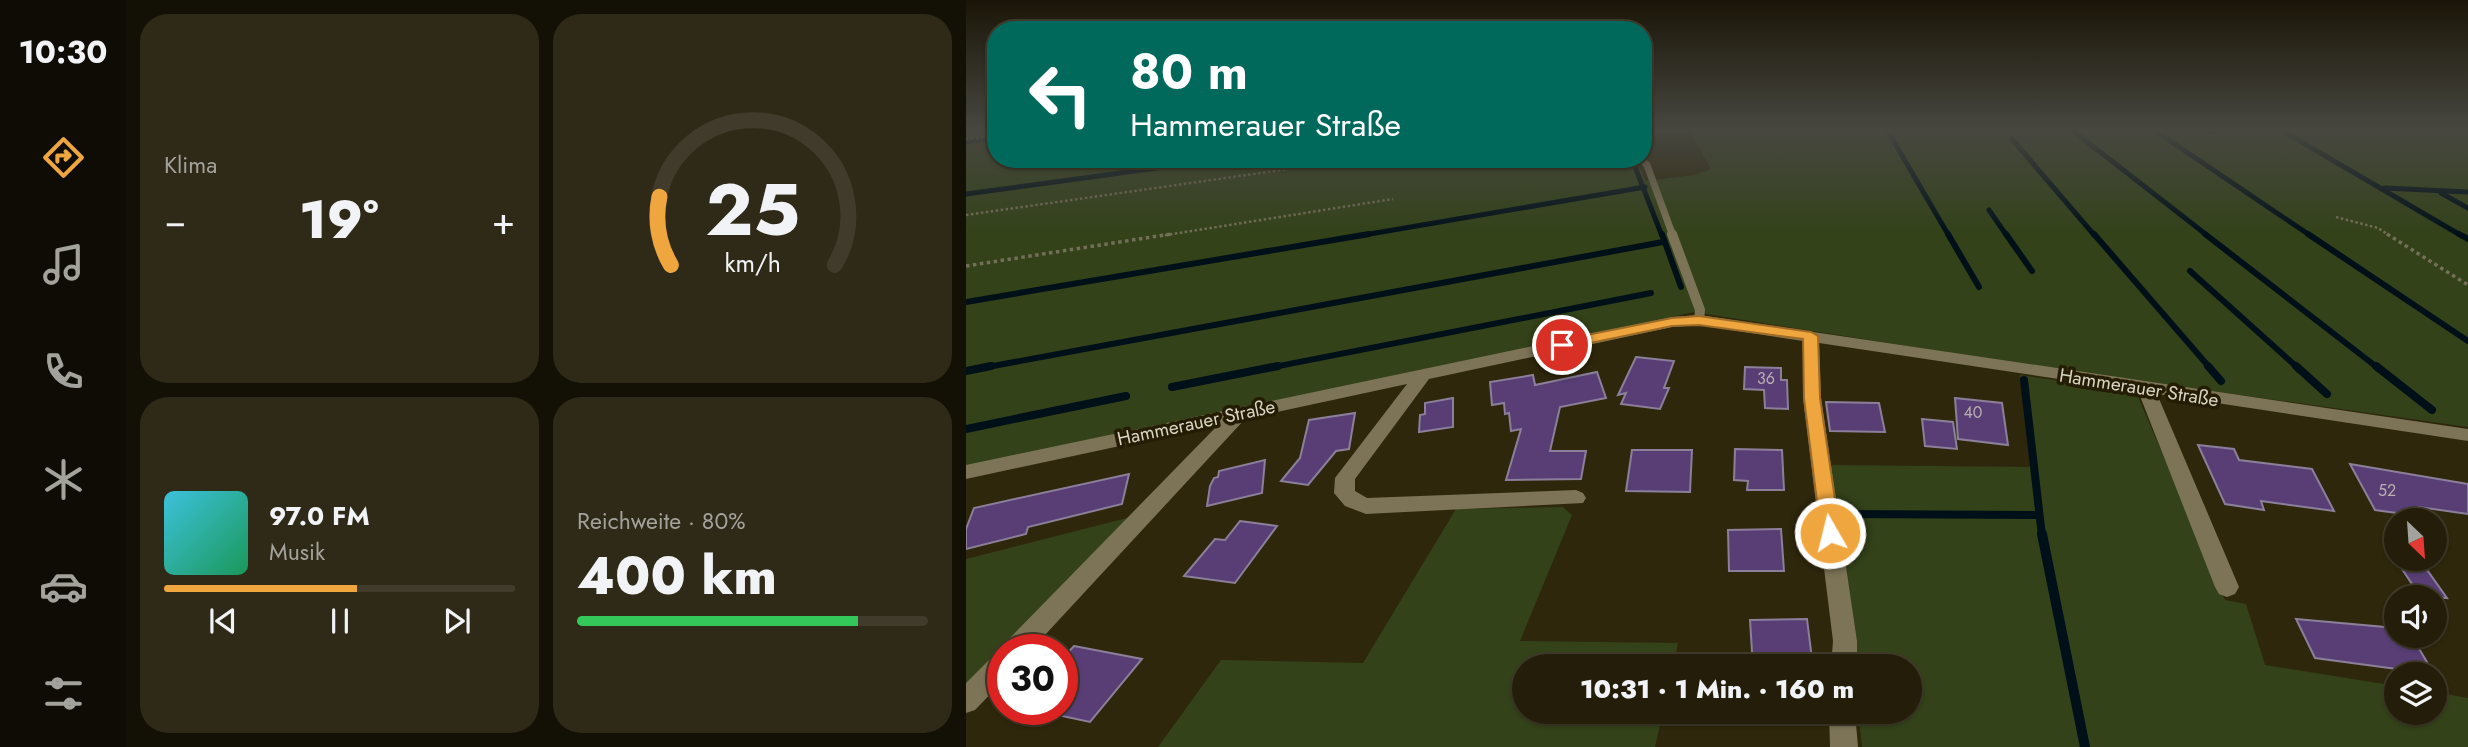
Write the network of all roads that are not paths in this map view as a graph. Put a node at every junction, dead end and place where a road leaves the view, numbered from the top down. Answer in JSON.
{"nodes":[{"id":1,"x":1648,"y":168,"type":"edge"},
{"id":2,"x":1699,"y":320,"type":"junction"},
{"id":3,"x":1811,"y":336,"type":"junction"},
{"id":4,"x":1425,"y":373,"type":"junction"},
{"id":5,"x":2146,"y":389,"type":"junction"},
{"id":6,"x":1241,"y":412,"type":"junction"},
{"id":7,"x":2468,"y":435,"type":"edge"},
{"id":8,"x":966,"y":472,"type":"edge"},
{"id":9,"x":1576,"y":498,"type":"dead end"},
{"id":10,"x":2227,"y":587,"type":"dead end"},
{"id":11,"x":1030,"y":634,"type":"edge"},
{"id":12,"x":1844,"y":654,"type":"edge"},
{"id":13,"x":987,"y":679,"type":"edge"},
{"id":14,"x":966,"y":701,"type":"edge"},
{"id":15,"x":1843,"y":724,"type":"edge"},
{"id":16,"x":1844,"y":747,"type":"edge"}],
"edges":[{"from":1,"to":2,"type":"lane"},
{"from":2,"to":3,"type":"street","name":"Hammerauer Straße"},
{"from":2,"to":4,"type":"street","name":"Hammerauer Straße"},
{"from":3,"to":5,"type":"street","name":"Hammerauer Straße"},
{"from":3,"to":12,"type":"street"},
{"from":4,"to":6,"type":"street","name":"Hammerauer Straße"},
{"from":4,"to":9,"type":"street"},
{"from":5,"to":7,"type":"street","name":"Hammerauer Straße"},
{"from":5,"to":10,"type":"street"},
{"from":6,"to":8,"type":"street","name":"Hammerauer Straße"},
{"from":6,"to":11,"type":"street"},
{"from":13,"to":14,"type":"street"},
{"from":15,"to":16,"type":"street"}]}
